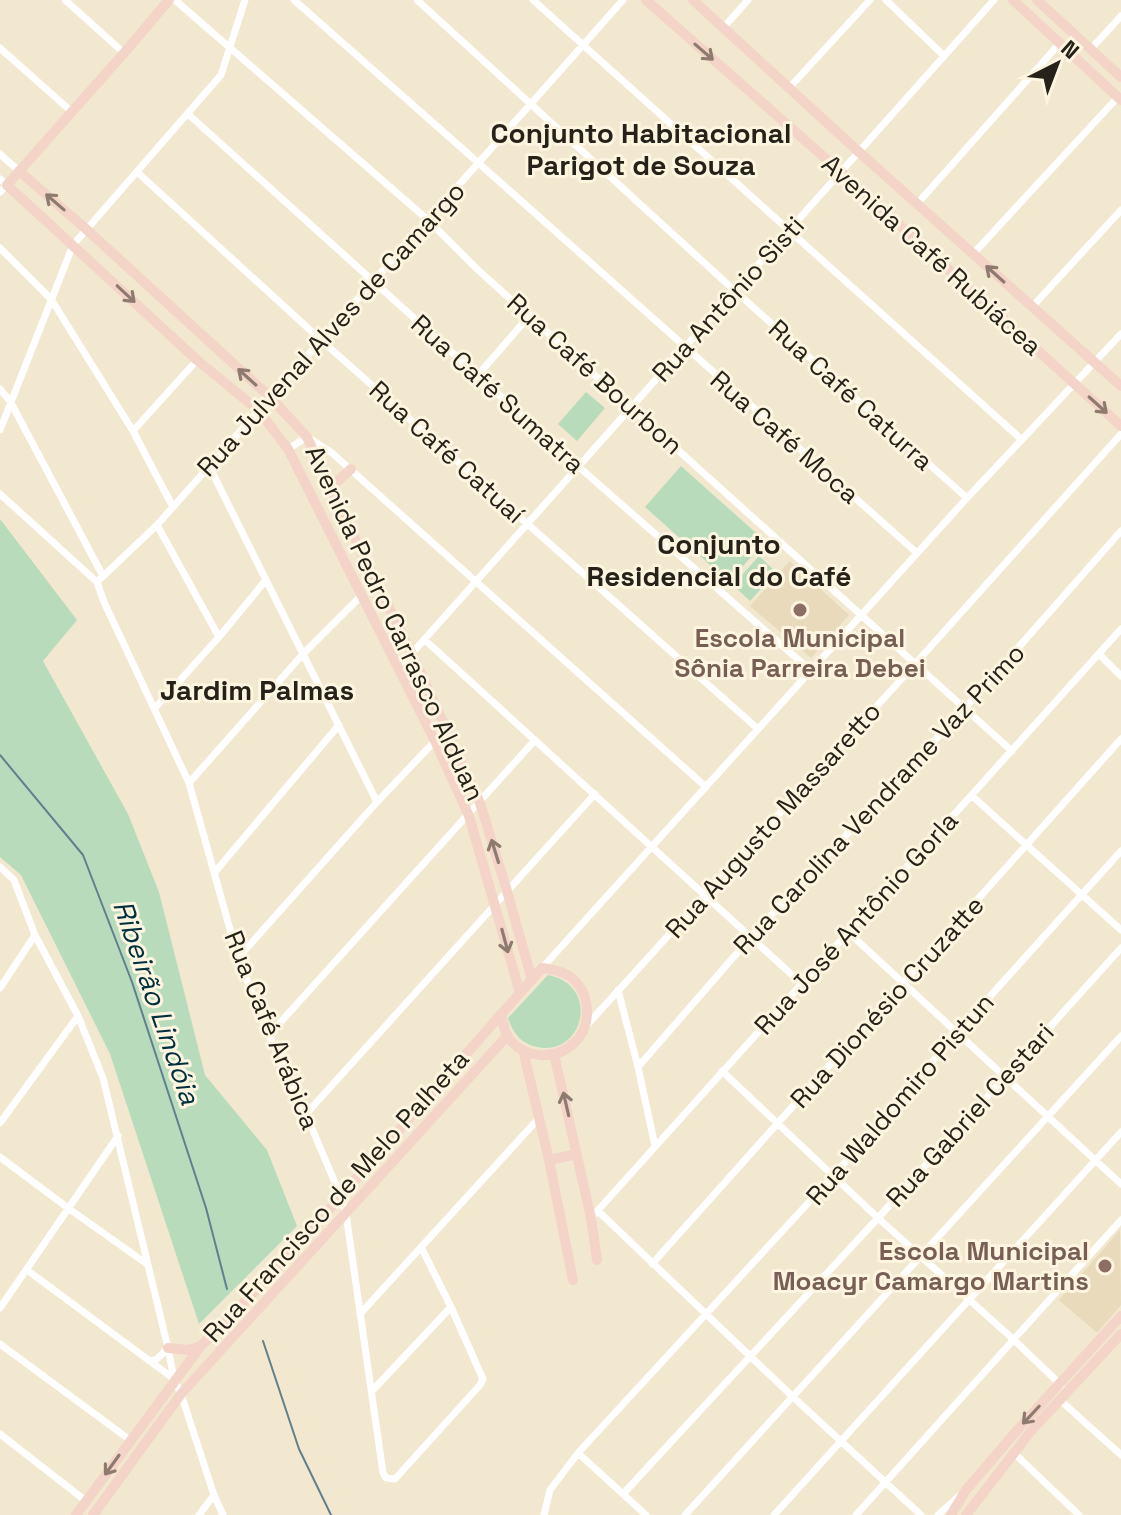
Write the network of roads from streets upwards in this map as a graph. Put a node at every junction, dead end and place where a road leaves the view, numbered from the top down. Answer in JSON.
{"nodes":[{"id":1,"x":65,"y":0,"type":"edge"},
{"id":2,"x":172,"y":0,"type":"edge"},
{"id":3,"x":245,"y":0,"type":"edge"},
{"id":4,"x":294,"y":0,"type":"edge"},
{"id":5,"x":417,"y":0,"type":"edge"},
{"id":6,"x":533,"y":0,"type":"edge"},
{"id":7,"x":623,"y":0,"type":"edge"},
{"id":8,"x":646,"y":0,"type":"edge"},
{"id":9,"x":693,"y":0,"type":"edge"},
{"id":10,"x":748,"y":0,"type":"edge"},
{"id":11,"x":870,"y":0,"type":"edge"},
{"id":12,"x":886,"y":0,"type":"edge"},
{"id":13,"x":994,"y":0,"type":"edge"},
{"id":14,"x":1013,"y":0,"type":"edge"},
{"id":15,"x":1043,"y":2,"type":"edge"},
{"id":16,"x":1121,"y":16,"type":"edge"},
{"id":17,"x":724,"y":27,"type":"junction"},
{"id":18,"x":1060,"y":43,"type":"junction"},
{"id":19,"x":583,"y":45,"type":"junction"},
{"id":20,"x":0,"y":48,"type":"edge"},
{"id":21,"x":229,"y":48,"type":"junction"},
{"id":22,"x":1091,"y":49,"type":"junction"},
{"id":23,"x":124,"y":53,"type":"junction"},
{"id":24,"x":944,"y":56,"type":"junction"},
{"id":25,"x":1121,"y":77,"type":"edge"},
{"id":26,"x":790,"y":87,"type":"junction"},
{"id":27,"x":1119,"y":99,"type":"edge"},
{"id":28,"x":531,"y":103,"type":"junction"},
{"id":29,"x":72,"y":112,"type":"junction"},
{"id":30,"x":188,"y":114,"type":"junction"},
{"id":31,"x":859,"y":152,"type":"junction"},
{"id":32,"x":0,"y":154,"type":"edge"},
{"id":33,"x":479,"y":163,"type":"junction"},
{"id":34,"x":19,"y":171,"type":"junction"},
{"id":35,"x":137,"y":172,"type":"junction"},
{"id":36,"x":841,"y":172,"type":"junction"},
{"id":37,"x":2,"y":185,"type":"edge"},
{"id":38,"x":917,"y":204,"type":"junction"},
{"id":39,"x":1121,"y":210,"type":"edge"},
{"id":40,"x":428,"y":220,"type":"junction"},
{"id":41,"x":86,"y":229,"type":"junction"},
{"id":42,"x":789,"y":230,"type":"junction"},
{"id":43,"x":73,"y":245,"type":"junction"},
{"id":44,"x":0,"y":248,"type":"edge"},
{"id":45,"x":973,"y":254,"type":"junction"},
{"id":46,"x":374,"y":281,"type":"junction"},
{"id":47,"x":735,"y":291,"type":"junction"},
{"id":48,"x":51,"y":299,"type":"junction"},
{"id":49,"x":1032,"y":307,"type":"junction"},
{"id":50,"x":530,"y":315,"type":"junction"},
{"id":51,"x":1121,"y":334,"type":"edge"},
{"id":52,"x":321,"y":340,"type":"junction"},
{"id":53,"x":684,"y":348,"type":"junction"},
{"id":54,"x":197,"y":360,"type":"junction"},
{"id":55,"x":1095,"y":363,"type":"junction"},
{"id":56,"x":478,"y":375,"type":"junction"},
{"id":57,"x":1074,"y":384,"type":"junction"},
{"id":58,"x":1121,"y":386,"type":"edge"},
{"id":59,"x":0,"y":389,"type":"edge"},
{"id":60,"x":270,"y":397,"type":"junction"},
{"id":61,"x":10,"y":401,"type":"junction"},
{"id":62,"x":632,"y":408,"type":"junction"},
{"id":63,"x":258,"y":410,"type":"junction"},
{"id":64,"x":1121,"y":426,"type":"edge"},
{"id":65,"x":0,"y":430,"type":"edge"},
{"id":66,"x":133,"y":431,"type":"junction"},
{"id":67,"x":1121,"y":434,"type":"edge"},
{"id":68,"x":307,"y":437,"type":"junction"},
{"id":69,"x":1021,"y":439,"type":"junction"},
{"id":70,"x":288,"y":449,"type":"junction"},
{"id":71,"x":209,"y":466,"type":"junction"},
{"id":72,"x":579,"y":467,"type":"junction"},
{"id":73,"x":351,"y":469,"type":"junction"},
{"id":74,"x":330,"y":488,"type":"junction"},
{"id":75,"x":0,"y":494,"type":"edge"},
{"id":76,"x":967,"y":498,"type":"junction"},
{"id":77,"x":173,"y":507,"type":"junction"},
{"id":78,"x":528,"y":524,"type":"junction"},
{"id":79,"x":157,"y":525,"type":"junction"},
{"id":80,"x":1121,"y":531,"type":"edge"},
{"id":81,"x":917,"y":553,"type":"junction"},
{"id":82,"x":100,"y":579,"type":"junction"},
{"id":83,"x":266,"y":580,"type":"junction"},
{"id":84,"x":476,"y":583,"type":"junction"},
{"id":85,"x":362,"y":595,"type":"junction"},
{"id":86,"x":862,"y":614,"type":"junction"},
{"id":87,"x":1121,"y":629,"type":"edge"},
{"id":88,"x":219,"y":637,"type":"junction"},
{"id":89,"x":425,"y":640,"type":"junction"},
{"id":90,"x":303,"y":654,"type":"junction"},
{"id":91,"x":412,"y":654,"type":"junction"},
{"id":92,"x":1099,"y":654,"type":"junction"},
{"id":93,"x":916,"y":663,"type":"junction"},
{"id":94,"x":398,"y":669,"type":"junction"},
{"id":95,"x":811,"y":671,"type":"junction"},
{"id":96,"x":1121,"y":676,"type":"edge"},
{"id":97,"x":155,"y":708,"type":"junction"},
{"id":98,"x":965,"y":708,"type":"junction"},
{"id":99,"x":339,"y":725,"type":"junction"},
{"id":100,"x":758,"y":729,"type":"junction"},
{"id":101,"x":1121,"y":739,"type":"edge"},
{"id":102,"x":535,"y":740,"type":"junction"},
{"id":103,"x":435,"y":741,"type":"junction"},
{"id":104,"x":1012,"y":751,"type":"junction"},
{"id":105,"x":189,"y":783,"type":"junction"},
{"id":106,"x":706,"y":787,"type":"junction"},
{"id":107,"x":595,"y":794,"type":"junction"},
{"id":108,"x":972,"y":796,"type":"junction"},
{"id":109,"x":377,"y":802,"type":"junction"},
{"id":110,"x":480,"y":803,"type":"junction"},
{"id":111,"x":469,"y":816,"type":"junction"},
{"id":112,"x":1026,"y":845,"type":"junction"},
{"id":113,"x":652,"y":846,"type":"junction"},
{"id":114,"x":1121,"y":851,"type":"edge"},
{"id":115,"x":0,"y":867,"type":"edge"},
{"id":116,"x":215,"y":872,"type":"junction"},
{"id":117,"x":507,"y":891,"type":"junction"},
{"id":118,"x":705,"y":894,"type":"junction"},
{"id":119,"x":1081,"y":896,"type":"junction"},
{"id":120,"x":496,"y":905,"type":"junction"},
{"id":121,"x":1121,"y":930,"type":"edge"},
{"id":122,"x":848,"y":932,"type":"junction"},
{"id":123,"x":35,"y":935,"type":"junction"},
{"id":124,"x":751,"y":937,"type":"junction"},
{"id":125,"x":1121,"y":948,"type":"edge"},
{"id":126,"x":238,"y":958,"type":"junction"},
{"id":127,"x":542,"y":968,"type":"junction"},
{"id":128,"x":532,"y":980,"type":"junction"},
{"id":129,"x":902,"y":983,"type":"junction"},
{"id":130,"x":802,"y":984,"type":"junction"},
{"id":131,"x":0,"y":988,"type":"edge"},
{"id":132,"x":618,"y":990,"type":"junction"},
{"id":133,"x":520,"y":993,"type":"junction"},
{"id":134,"x":501,"y":1014,"type":"junction"},
{"id":135,"x":78,"y":1016,"type":"junction"},
{"id":136,"x":585,"y":1027,"type":"junction"},
{"id":137,"x":957,"y":1033,"type":"junction"},
{"id":138,"x":269,"y":1035,"type":"junction"},
{"id":139,"x":507,"y":1036,"type":"junction"},
{"id":140,"x":1121,"y":1036,"type":"edge"},
{"id":141,"x":523,"y":1050,"type":"junction"},
{"id":142,"x":554,"y":1054,"type":"junction"},
{"id":143,"x":638,"y":1067,"type":"junction"},
{"id":144,"x":722,"y":1071,"type":"junction"},
{"id":145,"x":1004,"y":1077,"type":"junction"},
{"id":146,"x":306,"y":1114,"type":"junction"},
{"id":147,"x":1049,"y":1116,"type":"junction"},
{"id":148,"x":539,"y":1118,"type":"junction"},
{"id":149,"x":0,"y":1123,"type":"edge"},
{"id":150,"x":778,"y":1124,"type":"junction"},
{"id":151,"x":1121,"y":1132,"type":"edge"},
{"id":152,"x":118,"y":1136,"type":"junction"},
{"id":153,"x":655,"y":1146,"type":"junction"},
{"id":154,"x":577,"y":1154,"type":"junction"},
{"id":155,"x":0,"y":1157,"type":"edge"},
{"id":156,"x":549,"y":1160,"type":"junction"},
{"id":157,"x":1095,"y":1160,"type":"junction"},
{"id":158,"x":833,"y":1176,"type":"junction"},
{"id":159,"x":1121,"y":1184,"type":"edge"},
{"id":160,"x":341,"y":1197,"type":"junction"},
{"id":161,"x":68,"y":1208,"type":"junction"},
{"id":162,"x":346,"y":1214,"type":"junction"},
{"id":163,"x":595,"y":1214,"type":"junction"},
{"id":164,"x":878,"y":1218,"type":"junction"},
{"id":165,"x":1121,"y":1220,"type":"edge"},
{"id":166,"x":421,"y":1247,"type":"junction"},
{"id":167,"x":920,"y":1257,"type":"junction"},
{"id":168,"x":597,"y":1260,"type":"dead end"},
{"id":169,"x":147,"y":1264,"type":"junction"},
{"id":170,"x":652,"y":1264,"type":"junction"},
{"id":171,"x":27,"y":1270,"type":"junction"},
{"id":172,"x":573,"y":1280,"type":"dead end"},
{"id":173,"x":968,"y":1301,"type":"junction"},
{"id":174,"x":451,"y":1307,"type":"junction"},
{"id":175,"x":0,"y":1308,"type":"edge"},
{"id":176,"x":360,"y":1314,"type":"junction"},
{"id":177,"x":707,"y":1315,"type":"junction"},
{"id":178,"x":1121,"y":1316,"type":"edge"},
{"id":179,"x":1121,"y":1334,"type":"edge"},
{"id":180,"x":1013,"y":1339,"type":"junction"},
{"id":181,"x":0,"y":1344,"type":"edge"},
{"id":182,"x":200,"y":1347,"type":"junction"},
{"id":183,"x":1117,"y":1347,"type":"edge"},
{"id":184,"x":168,"y":1348,"type":"junction"},
{"id":185,"x":750,"y":1356,"type":"junction"},
{"id":186,"x":150,"y":1361,"type":"junction"},
{"id":187,"x":174,"y":1379,"type":"junction"},
{"id":188,"x":372,"y":1391,"type":"junction"},
{"id":189,"x":1062,"y":1392,"type":"junction"},
{"id":190,"x":181,"y":1394,"type":"junction"},
{"id":191,"x":793,"y":1397,"type":"junction"},
{"id":192,"x":0,"y":1434,"type":"edge"},
{"id":193,"x":130,"y":1440,"type":"junction"},
{"id":194,"x":841,"y":1441,"type":"junction"},
{"id":195,"x":578,"y":1453,"type":"junction"},
{"id":196,"x":1014,"y":1453,"type":"junction"},
{"id":197,"x":1121,"y":1455,"type":"edge"},
{"id":198,"x":886,"y":1483,"type":"junction"},
{"id":199,"x":966,"y":1490,"type":"junction"},
{"id":200,"x":623,"y":1494,"type":"junction"},
{"id":201,"x":214,"y":1495,"type":"junction"},
{"id":202,"x":86,"y":1501,"type":"junction"},
{"id":203,"x":76,"y":1515,"type":"edge"},
{"id":204,"x":93,"y":1515,"type":"edge"},
{"id":205,"x":199,"y":1515,"type":"edge"},
{"id":206,"x":223,"y":1515,"type":"edge"},
{"id":207,"x":544,"y":1515,"type":"edge"},
{"id":208,"x":646,"y":1515,"type":"edge"},
{"id":209,"x":685,"y":1515,"type":"edge"},
{"id":210,"x":774,"y":1515,"type":"edge"},
{"id":211,"x":856,"y":1515,"type":"edge"},
{"id":212,"x":921,"y":1515,"type":"edge"},
{"id":213,"x":938,"y":1515,"type":"edge"},
{"id":214,"x":951,"y":1515,"type":"edge"},
{"id":215,"x":966,"y":1515,"type":"edge"},
{"id":216,"x":1079,"y":1515,"type":"edge"}],
"edges":[{"from":1,"to":23,"type":"street"},
{"from":2,"to":21,"type":"street","name":"Rua Café Bourbon"},
{"from":2,"to":23,"type":"street"},
{"from":3,"to":21,"type":"street"},
{"from":4,"to":33,"type":"street","name":"Rua Café Moca"},
{"from":5,"to":28,"type":"street","name":"Rua Café Caturra"},
{"from":6,"to":19,"type":"street"},
{"from":7,"to":19,"type":"street","name":"Rua Julvenal Alves de Camargo"},
{"from":8,"to":36,"type":"street","name":"Avenida Café Rubiácea","one_way":true},
{"from":9,"to":17,"type":"street","name":"Avenida Café Rubiácea"},
{"from":10,"to":17,"type":"street"},
{"from":11,"to":26,"type":"street"},
{"from":12,"to":24,"type":"street"},
{"from":13,"to":24,"type":"street","name":"Rua Antônio Sisti"},
{"from":14,"to":18,"type":"street"},
{"from":15,"to":22,"type":"street"},
{"from":16,"to":22,"type":"street"},
{"from":17,"to":26,"type":"street","name":"Avenida Café Rubiácea"},
{"from":18,"to":27,"type":"street"},
{"from":18,"to":38,"type":"street"},
{"from":19,"to":28,"type":"street","name":"Rua Julvenal Alves de Camargo"},
{"from":19,"to":42,"type":"street"},
{"from":20,"to":29,"type":"street"},
{"from":21,"to":30,"type":"street"},
{"from":21,"to":40,"type":"street","name":"Rua Café Bourbon"},
{"from":22,"to":25,"type":"street"},
{"from":23,"to":29,"type":"street"},
{"from":24,"to":31,"type":"street","name":"Rua Antônio Sisti"},
{"from":26,"to":31,"type":"street","name":"Avenida Café Rubiácea"},
{"from":27,"to":45,"type":"street"},
{"from":28,"to":33,"type":"street","name":"Rua Julvenal Alves de Camargo"},
{"from":28,"to":47,"type":"street","name":"Rua Café Caturra"},
{"from":29,"to":34,"type":"street"},
{"from":30,"to":35,"type":"street"},
{"from":30,"to":46,"type":"street","name":"Rua Café Sumatra"},
{"from":31,"to":36,"type":"street","name":"Rua Antônio Sisti"},
{"from":31,"to":38,"type":"street","name":"Avenida Café Rubiácea"},
{"from":32,"to":34,"type":"street","name":"Avenida Pedro Carrasco Alduan"},
{"from":33,"to":40,"type":"street","name":"Rua Julvenal Alves de Camargo"},
{"from":33,"to":53,"type":"street","name":"Rua Café Moca"},
{"from":34,"to":37,"type":"street"},
{"from":41,"to":34,"type":"street","name":"Avenida Pedro Carrasco Alduan","one_way":true},
{"from":35,"to":41,"type":"street"},
{"from":35,"to":52,"type":"street","name":"Rua Café Catuaí"},
{"from":36,"to":42,"type":"street","name":"Rua Antônio Sisti"},
{"from":36,"to":57,"type":"street","name":"Avenida Café Rubiácea"},
{"from":37,"to":43,"type":"street","name":"Avenida Pedro Carrasco Alduan"},
{"from":38,"to":45,"type":"street","name":"Avenida Café Rubiácea"},
{"from":39,"to":49,"type":"street"},
{"from":40,"to":46,"type":"street","name":"Rua Julvenal Alves de Camargo"},
{"from":40,"to":50,"type":"street","name":"Rua Café Bourbon"},
{"from":41,"to":43,"type":"street"},
{"from":60,"to":41,"type":"street","name":"Avenida Pedro Carrasco Alduan","one_way":true},
{"from":42,"to":47,"type":"street","name":"Rua Antônio Sisti"},
{"from":42,"to":69,"type":"street"},
{"from":43,"to":48,"type":"street"},
{"from":43,"to":54,"type":"street","name":"Avenida Pedro Carrasco Alduan","one_way":true},
{"from":44,"to":48,"type":"street"},
{"from":49,"to":45,"type":"street","name":"Avenida Café Rubiácea","one_way":true},
{"from":46,"to":52,"type":"street","name":"Rua Julvenal Alves de Camargo"},
{"from":46,"to":56,"type":"street","name":"Rua Café Sumatra"},
{"from":47,"to":53,"type":"street","name":"Rua Antônio Sisti"},
{"from":47,"to":76,"type":"street","name":"Rua Café Caturra"},
{"from":48,"to":61,"type":"street"},
{"from":48,"to":66,"type":"street"},
{"from":49,"to":55,"type":"street","name":"Avenida Café Rubiácea"},
{"from":50,"to":56,"type":"street"},
{"from":50,"to":62,"type":"street","name":"Rua Café Bourbon"},
{"from":51,"to":55,"type":"street"},
{"from":52,"to":60,"type":"street","name":"Rua Julvenal Alves de Camargo"},
{"from":52,"to":78,"type":"street","name":"Rua Café Catuaí"},
{"from":53,"to":62,"type":"street","name":"Rua Antônio Sisti"},
{"from":53,"to":81,"type":"street","name":"Rua Café Moca"},
{"from":54,"to":63,"type":"street","name":"Avenida Pedro Carrasco Alduan"},
{"from":54,"to":66,"type":"street"},
{"from":55,"to":57,"type":"street"},
{"from":55,"to":58,"type":"street","name":"Avenida Café Rubiácea"},
{"from":56,"to":72,"type":"street","name":"Rua Café Sumatra"},
{"from":57,"to":64,"type":"street","name":"Avenida Café Rubiácea","one_way":true},
{"from":57,"to":69,"type":"street"},
{"from":59,"to":61,"type":"street"},
{"from":60,"to":63,"type":"street","name":"Rua Julvenal Alves de Camargo"},
{"from":60,"to":68,"type":"street","name":"Avenida Pedro Carrasco Alduan"},
{"from":61,"to":65,"type":"street"},
{"from":61,"to":82,"type":"street"},
{"from":62,"to":72,"type":"street","name":"Rua Antônio Sisti"},
{"from":62,"to":86,"type":"street","name":"Rua Café Bourbon"},
{"from":63,"to":70,"type":"street","name":"Avenida Pedro Carrasco Alduan"},
{"from":63,"to":71,"type":"street","name":"Rua Julvenal Alves de Camargo"},
{"from":66,"to":77,"type":"street"},
{"from":67,"to":93,"type":"street","name":"Rua Augusto Massaretto"},
{"from":68,"to":70,"type":"street"},
{"from":68,"to":73,"type":"street"},
{"from":68,"to":74,"type":"street","name":"Avenida Pedro Carrasco Alduan"},
{"from":69,"to":76,"type":"street"},
{"from":70,"to":85,"type":"street","name":"Avenida Pedro Carrasco Alduan"},
{"from":71,"to":77,"type":"street","name":"Rua Julvenal Alves de Camargo"},
{"from":71,"to":83,"type":"street"},
{"from":72,"to":78,"type":"street","name":"Rua Antônio Sisti"},
{"from":72,"to":95,"type":"street","name":"Rua Café Sumatra"},
{"from":73,"to":74,"type":"street"},
{"from":73,"to":84,"type":"street"},
{"from":74,"to":91,"type":"street","name":"Avenida Pedro Carrasco Alduan"},
{"from":75,"to":82,"type":"street","name":"Rua Café Arábica"},
{"from":76,"to":81,"type":"street"},
{"from":77,"to":79,"type":"street","name":"Rua Julvenal Alves de Camargo"},
{"from":78,"to":84,"type":"street","name":"Rua Antônio Sisti"},
{"from":78,"to":100,"type":"street","name":"Rua Café Catuaí"},
{"from":79,"to":82,"type":"street","name":"Rua Julvenal Alves de Camargo"},
{"from":79,"to":88,"type":"street"},
{"from":80,"to":98,"type":"street","name":"Rua Carolina Vendrame Vaz Primo"},
{"from":81,"to":86,"type":"street"},
{"from":82,"to":97,"type":"street","name":"Rua Café Arábica"},
{"from":83,"to":88,"type":"street"},
{"from":83,"to":90,"type":"street"},
{"from":84,"to":89,"type":"street","name":"Rua Antônio Sisti"},
{"from":84,"to":106,"type":"street"},
{"from":85,"to":90,"type":"street"},
{"from":85,"to":94,"type":"street","name":"Avenida Pedro Carrasco Alduan"},
{"from":86,"to":93,"type":"street","name":"Rua Café Bourbon"},
{"from":86,"to":95,"type":"street"},
{"from":87,"to":92,"type":"street","name":"Rua José Antônio Gorla"},
{"from":88,"to":97,"type":"street"},
{"from":89,"to":91,"type":"street","name":"Rua Antônio Sisti"},
{"from":89,"to":102,"type":"street"},
{"from":90,"to":99,"type":"street"},
{"from":90,"to":105,"type":"street"},
{"from":91,"to":94,"type":"street","name":"Rua Antônio Sisti"},
{"from":91,"to":110,"type":"street","name":"Avenida Pedro Carrasco Alduan"},
{"from":92,"to":96,"type":"street"},
{"from":92,"to":104,"type":"street","name":"Rua José Antônio Gorla"},
{"from":93,"to":98,"type":"street","name":"Rua Café Bourbon"},
{"from":93,"to":118,"type":"street","name":"Rua Augusto Massaretto"},
{"from":94,"to":103,"type":"street","name":"Avenida Pedro Carrasco Alduan"},
{"from":95,"to":100,"type":"street"},
{"from":97,"to":105,"type":"street","name":"Rua Café Arábica"},
{"from":98,"to":104,"type":"street","name":"Rua Café Bourbon"},
{"from":98,"to":124,"type":"street","name":"Rua Carolina Vendrame Vaz Primo"},
{"from":99,"to":109,"type":"street"},
{"from":99,"to":116,"type":"street"},
{"from":100,"to":106,"type":"street"},
{"from":101,"to":112,"type":"street","name":"Rua Dionésio Cruzatte"},
{"from":102,"to":107,"type":"street"},
{"from":102,"to":110,"type":"street"},
{"from":103,"to":109,"type":"street"},
{"from":103,"to":111,"type":"street","name":"Avenida Pedro Carrasco Alduan"},
{"from":104,"to":108,"type":"street","name":"Rua José Antônio Gorla"},
{"from":105,"to":116,"type":"street","name":"Rua Café Arábica"},
{"from":106,"to":113,"type":"street"},
{"from":107,"to":113,"type":"street"},
{"from":107,"to":117,"type":"street"},
{"from":108,"to":112,"type":"street"},
{"from":108,"to":122,"type":"street","name":"Rua José Antônio Gorla"},
{"from":109,"to":126,"type":"street"},
{"from":110,"to":111,"type":"street"},
{"from":117,"to":110,"type":"street","name":"Avenida Pedro Carrasco Alduan","one_way":true},
{"from":111,"to":120,"type":"street","name":"Avenida Pedro Carrasco Alduan"},
{"from":111,"to":138,"type":"street"},
{"from":112,"to":119,"type":"street"},
{"from":112,"to":129,"type":"street","name":"Rua Dionésio Cruzatte"},
{"from":113,"to":118,"type":"street"},
{"from":113,"to":127,"type":"street"},
{"from":114,"to":119,"type":"street","name":"Rua Waldomiro Pistun"},
{"from":115,"to":123,"type":"street"},
{"from":116,"to":126,"type":"street","name":"Rua Café Arábica"},
{"from":117,"to":120,"type":"street"},
{"from":117,"to":128,"type":"street","name":"Avenida Pedro Carrasco Alduan"},
{"from":118,"to":124,"type":"street"},
{"from":118,"to":132,"type":"street","name":"Rua Augusto Massaretto"},
{"from":119,"to":121,"type":"street"},
{"from":119,"to":137,"type":"street","name":"Rua Waldomiro Pistun"},
{"from":120,"to":133,"type":"street","name":"Avenida Pedro Carrasco Alduan","one_way":true},
{"from":120,"to":146,"type":"street"},
{"from":122,"to":129,"type":"street"},
{"from":122,"to":130,"type":"street","name":"Rua José Antônio Gorla"},
{"from":123,"to":131,"type":"street"},
{"from":123,"to":135,"type":"street"},
{"from":124,"to":130,"type":"street"},
{"from":124,"to":143,"type":"street","name":"Rua Carolina Vendrame Vaz Primo"},
{"from":125,"to":145,"type":"street","name":"Rua Gabriel Cestari"},
{"from":126,"to":138,"type":"street","name":"Rua Café Arábica"},
{"from":127,"to":128,"type":"street"},
{"from":127,"to":136,"type":"street"},
{"from":128,"to":133,"type":"street"},
{"from":129,"to":137,"type":"street"},
{"from":129,"to":150,"type":"street","name":"Rua Dionésio Cruzatte"},
{"from":130,"to":144,"type":"street","name":"Rua José Antônio Gorla"},
{"from":132,"to":136,"type":"street","name":"Rua Augusto Massaretto"},
{"from":132,"to":143,"type":"street"},
{"from":133,"to":134,"type":"street"},
{"from":134,"to":139,"type":"street"},
{"from":134,"to":160,"type":"street","name":"Rua Francisco de Melo Palheta"},
{"from":135,"to":149,"type":"street"},
{"from":135,"to":152,"type":"street"},
{"from":136,"to":142,"type":"street"},
{"from":137,"to":145,"type":"street"},
{"from":137,"to":158,"type":"street","name":"Rua Waldomiro Pistun"},
{"from":138,"to":146,"type":"street","name":"Rua Café Arábica"},
{"from":139,"to":141,"type":"street"},
{"from":139,"to":162,"type":"street","name":"Rua Francisco de Melo Palheta"},
{"from":140,"to":147,"type":"street"},
{"from":141,"to":142,"type":"street"},
{"from":141,"to":148,"type":"street"},
{"from":154,"to":142,"type":"street","one_way":true},
{"from":143,"to":153,"type":"street"},
{"from":144,"to":150,"type":"street"},
{"from":144,"to":153,"type":"street","name":"Rua José Antônio Gorla"},
{"from":145,"to":147,"type":"street"},
{"from":145,"to":164,"type":"street","name":"Rua Gabriel Cestari"},
{"from":146,"to":160,"type":"street","name":"Rua Café Arábica"},
{"from":147,"to":157,"type":"street"},
{"from":147,"to":167,"type":"street"},
{"from":148,"to":156,"type":"street"},
{"from":148,"to":166,"type":"street"},
{"from":150,"to":158,"type":"street"},
{"from":150,"to":170,"type":"street","name":"Rua Dionésio Cruzatte"},
{"from":151,"to":157,"type":"street"},
{"from":152,"to":161,"type":"street"},
{"from":152,"to":169,"type":"street"},
{"from":153,"to":163,"type":"street","name":"Rua José Antônio Gorla"},
{"from":154,"to":156,"type":"street"},
{"from":154,"to":163,"type":"street"},
{"from":155,"to":161,"type":"street"},
{"from":156,"to":172,"type":"street"},
{"from":157,"to":159,"type":"street"},
{"from":157,"to":173,"type":"street"},
{"from":158,"to":164,"type":"street"},
{"from":158,"to":177,"type":"street","name":"Rua Waldomiro Pistun"},
{"from":160,"to":162,"type":"street","name":"Rua Café Arábica"},
{"from":160,"to":182,"type":"street","name":"Rua Francisco de Melo Palheta"},
{"from":161,"to":169,"type":"street"},
{"from":161,"to":171,"type":"street"},
{"from":162,"to":176,"type":"street","name":"Rua Café Arábica"},
{"from":162,"to":190,"type":"street","name":"Rua Francisco de Melo Palheta"},
{"from":163,"to":168,"type":"street"},
{"from":163,"to":170,"type":"street"},
{"from":164,"to":167,"type":"street"},
{"from":164,"to":185,"type":"street","name":"Rua Gabriel Cestari"},
{"from":165,"to":180,"type":"street"},
{"from":166,"to":174,"type":"street"},
{"from":166,"to":176,"type":"street"},
{"from":167,"to":173,"type":"street"},
{"from":167,"to":191,"type":"street"},
{"from":169,"to":184,"type":"street"},
{"from":170,"to":177,"type":"street"},
{"from":171,"to":175,"type":"street"},
{"from":171,"to":186,"type":"street"},
{"from":173,"to":180,"type":"street"},
{"from":173,"to":194,"type":"street"},
{"from":174,"to":188,"type":"street"},
{"from":174,"to":188,"type":"street","name":"Rua Café Arábica"},
{"from":176,"to":188,"type":"street","name":"Rua Café Arábica"},
{"from":177,"to":185,"type":"street"},
{"from":177,"to":195,"type":"street","name":"Rua Waldomiro Pistun"},
{"from":178,"to":189,"type":"street"},
{"from":179,"to":183,"type":"street"},
{"from":180,"to":189,"type":"street"},
{"from":180,"to":198,"type":"street"},
{"from":181,"to":193,"type":"street"},
{"from":182,"to":184,"type":"street"},
{"from":182,"to":187,"type":"street","name":"Rua Francisco de Melo Palheta"},
{"from":183,"to":189,"type":"street"},
{"from":184,"to":186,"type":"street"},
{"from":184,"to":187,"type":"street"},
{"from":185,"to":191,"type":"street"},
{"from":185,"to":200,"type":"street","name":"Rua Gabriel Cestari"},
{"from":186,"to":187,"type":"street"},
{"from":187,"to":190,"type":"street"},
{"from":187,"to":193,"type":"street","name":"Rua Francisco de Melo Palheta"},
{"from":189,"to":196,"type":"street"},
{"from":189,"to":197,"type":"street"},
{"from":189,"to":199,"type":"street","one_way":true},
{"from":190,"to":201,"type":"street"},
{"from":190,"to":204,"type":"street","name":"Rua Francisco de Melo Palheta"},
{"from":191,"to":194,"type":"street"},
{"from":191,"to":209,"type":"street"},
{"from":192,"to":202,"type":"street"},
{"from":193,"to":202,"type":"street","name":"Rua Francisco de Melo Palheta","one_way":true},
{"from":194,"to":198,"type":"street"},
{"from":194,"to":210,"type":"street"},
{"from":195,"to":200,"type":"street"},
{"from":195,"to":207,"type":"street","name":"Rua Waldomiro Pistun"},
{"from":196,"to":215,"type":"street"},
{"from":196,"to":216,"type":"street"},
{"from":198,"to":211,"type":"street"},
{"from":198,"to":212,"type":"street"},
{"from":199,"to":213,"type":"street"},
{"from":199,"to":214,"type":"street"},
{"from":200,"to":208,"type":"street"},
{"from":201,"to":205,"type":"street"},
{"from":201,"to":206,"type":"street"},
{"from":202,"to":203,"type":"street","name":"Rua Francisco de Melo Palheta"}]}
